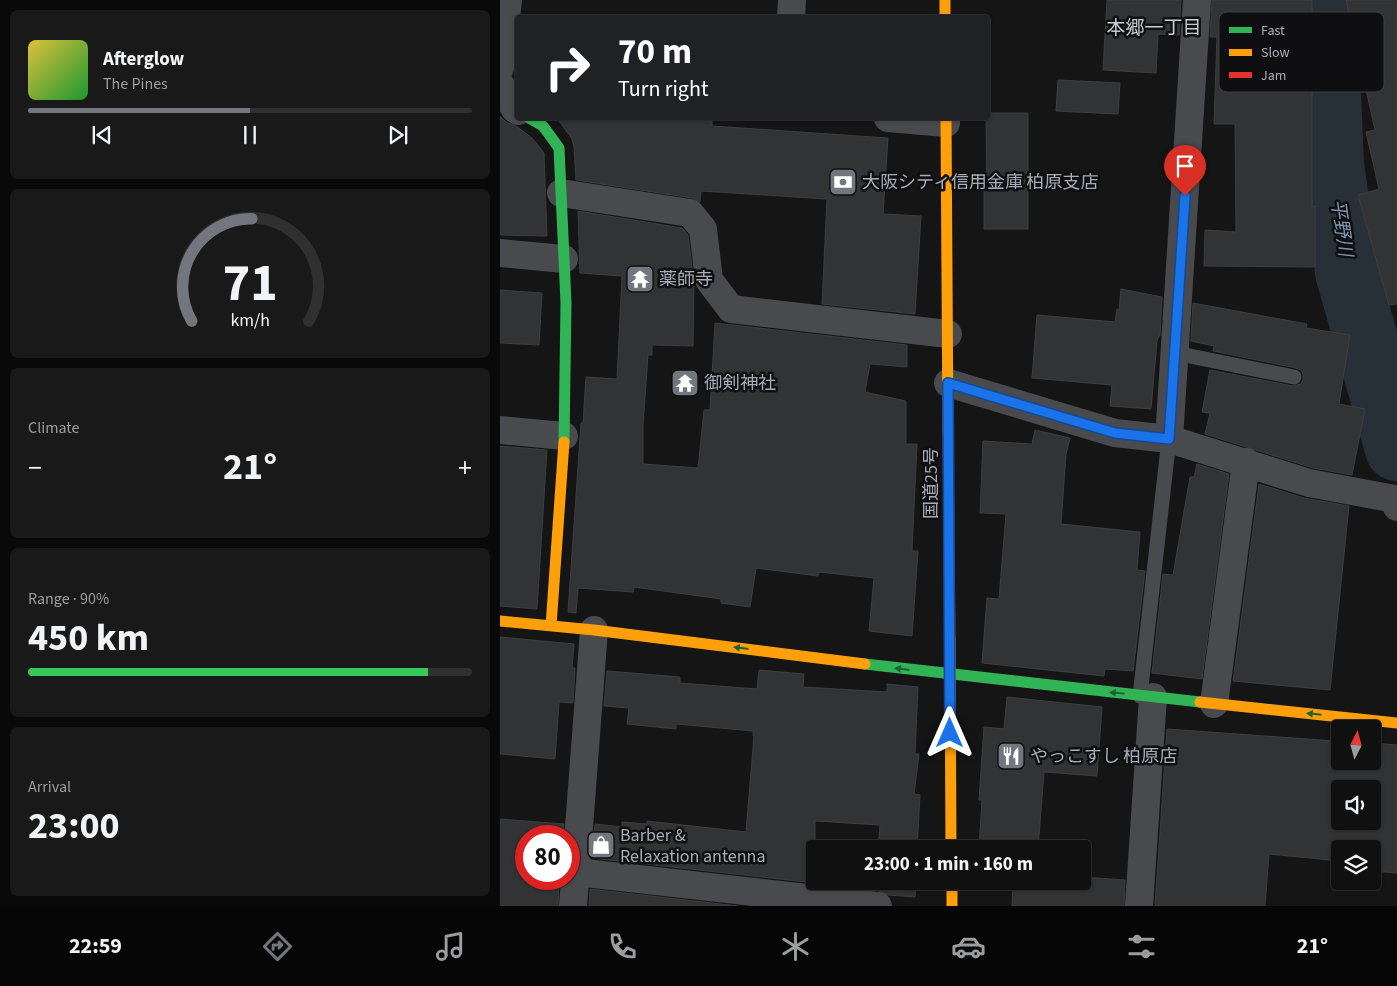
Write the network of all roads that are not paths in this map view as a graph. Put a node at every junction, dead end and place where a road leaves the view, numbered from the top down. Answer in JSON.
{"nodes":[{"id":1,"x":508,"y":0,"type":"edge"},
{"id":2,"x":792,"y":0,"type":"edge"},
{"id":3,"x":945,"y":0,"type":"edge"},
{"id":4,"x":1197,"y":0,"type":"edge"},
{"id":5,"x":791,"y":15,"type":"edge"},
{"id":6,"x":945,"y":15,"type":"edge"},
{"id":7,"x":500,"y":68,"type":"edge"},
{"id":8,"x":500,"y":83,"type":"edge"},
{"id":9,"x":515,"y":83,"type":"edge"},
{"id":10,"x":515,"y":109,"type":"edge"},
{"id":11,"x":533,"y":120,"type":"edge"},
{"id":12,"x":946,"y":120,"type":"edge"},
{"id":13,"x":561,"y":193,"type":"junction"},
{"id":14,"x":500,"y":253,"type":"edge"},
{"id":15,"x":564,"y":259,"type":"junction"},
{"id":16,"x":948,"y":334,"type":"junction"},
{"id":17,"x":1174,"y":353,"type":"junction"},
{"id":18,"x":1294,"y":377,"type":"dead end"},
{"id":19,"x":948,"y":383,"type":"junction"},
{"id":20,"x":500,"y":430,"type":"edge"},
{"id":21,"x":564,"y":436,"type":"junction"},
{"id":22,"x":1169,"y":439,"type":"junction"},
{"id":23,"x":1246,"y":462,"type":"junction"},
{"id":24,"x":1397,"y":507,"type":"edge"},
{"id":25,"x":500,"y":621,"type":"edge"},
{"id":26,"x":551,"y":626,"type":"junction"},
{"id":27,"x":594,"y":630,"type":"junction"},
{"id":28,"x":950,"y":675,"type":"junction"},
{"id":29,"x":1146,"y":697,"type":"junction"},
{"id":30,"x":1214,"y":704,"type":"junction"},
{"id":31,"x":1397,"y":723,"type":"edge"},
{"id":32,"x":579,"y":825,"type":"edge"},
{"id":33,"x":952,"y":840,"type":"edge"},
{"id":34,"x":580,"y":872,"type":"edge"},
{"id":35,"x":574,"y":890,"type":"edge"},
{"id":36,"x":952,"y":890,"type":"edge"},
{"id":37,"x":573,"y":906,"type":"edge"},
{"id":38,"x":878,"y":906,"type":"edge"},
{"id":39,"x":952,"y":906,"type":"edge"},
{"id":40,"x":1139,"y":906,"type":"edge"}],
"edges":[{"from":1,"to":7,"type":"street"},
{"from":2,"to":5,"type":"street"},
{"from":3,"to":6,"type":"main road"},
{"from":4,"to":17,"type":"street"},
{"from":8,"to":9,"type":"street"},
{"from":8,"to":10,"type":"street"},
{"from":11,"to":13,"type":"main road"},
{"from":12,"to":16,"type":"main road","name":"国道25号"},
{"from":13,"to":15,"type":"main road"},
{"from":13,"to":16,"type":"street"},
{"from":14,"to":15,"type":"street"},
{"from":15,"to":21,"type":"main road"},
{"from":16,"to":19,"type":"main road","name":"国道25号"},
{"from":17,"to":18,"type":"lane"},
{"from":17,"to":22,"type":"street"},
{"from":19,"to":22,"type":"street"},
{"from":19,"to":28,"type":"main road","name":"国道25号"},
{"from":20,"to":21,"type":"street"},
{"from":21,"to":26,"type":"main road"},
{"from":22,"to":23,"type":"street"},
{"from":22,"to":29,"type":"lane"},
{"from":23,"to":24,"type":"street"},
{"from":23,"to":30,"type":"street"},
{"from":25,"to":26,"type":"main road"},
{"from":26,"to":27,"type":"main road"},
{"from":28,"to":27,"type":"main road","one_way":true},
{"from":27,"to":32,"type":"street"},
{"from":29,"to":28,"type":"main road","one_way":true},
{"from":28,"to":33,"type":"main road","name":"国道25号"},
{"from":29,"to":30,"type":"main road"},
{"from":29,"to":40,"type":"street"},
{"from":31,"to":30,"type":"main road","one_way":true},
{"from":34,"to":38,"type":"street"},
{"from":35,"to":37,"type":"street"},
{"from":36,"to":39,"type":"main road"}]}
